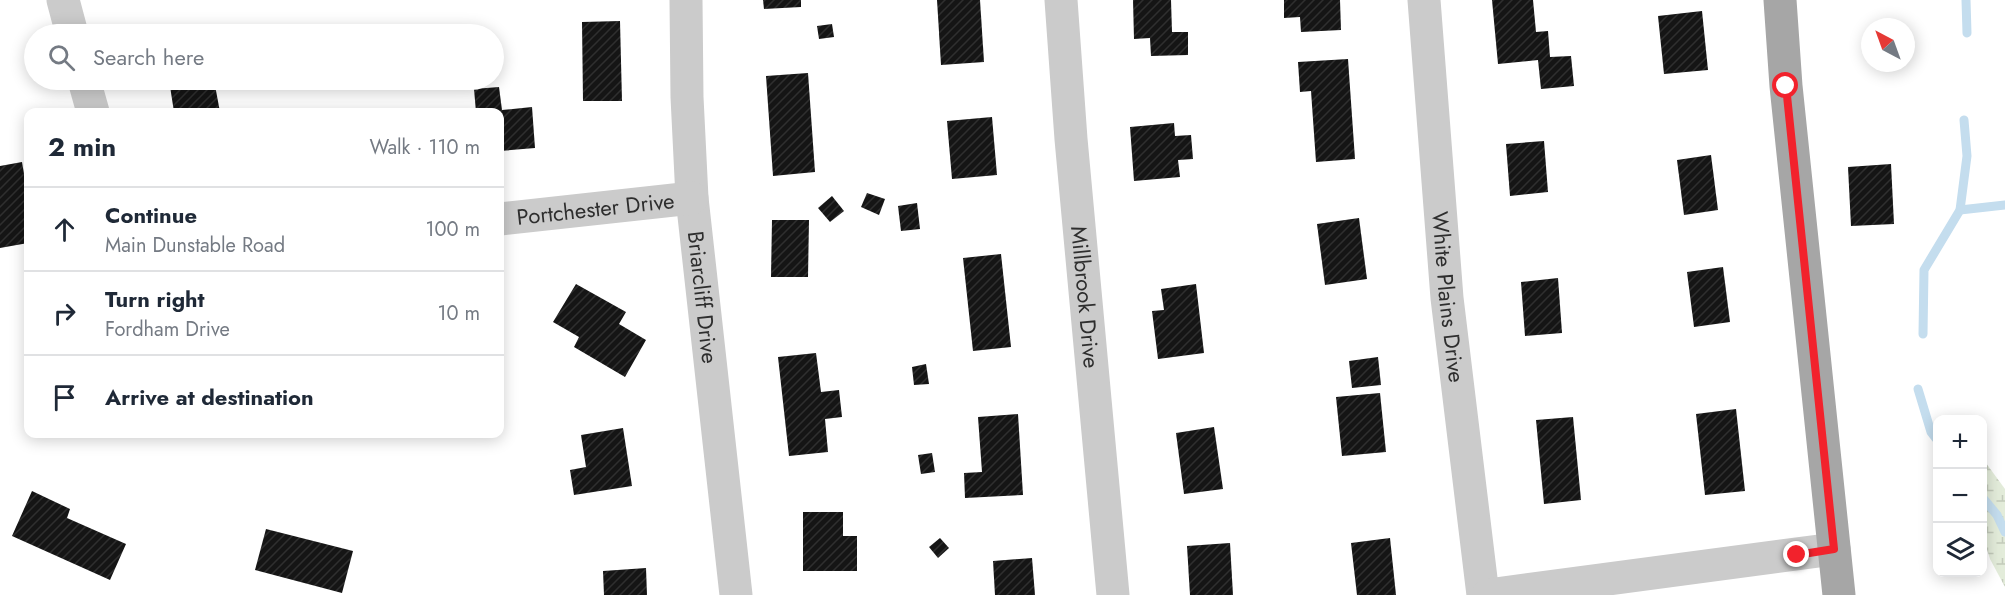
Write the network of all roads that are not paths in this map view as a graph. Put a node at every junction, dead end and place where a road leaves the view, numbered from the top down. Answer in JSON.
{"nodes":[{"id":1,"x":63,"y":0,"type":"edge"},
{"id":2,"x":686,"y":0,"type":"edge"},
{"id":3,"x":1061,"y":0,"type":"edge"},
{"id":4,"x":1424,"y":0,"type":"edge"},
{"id":5,"x":1780,"y":0,"type":"edge"},
{"id":6,"x":69,"y":24,"type":"edge"},
{"id":7,"x":87,"y":90,"type":"edge"},
{"id":8,"x":92,"y":108,"type":"edge"},
{"id":9,"x":692,"y":198,"type":"junction"},
{"id":10,"x":504,"y":219,"type":"edge"},
{"id":11,"x":1834,"y":549,"type":"junction"},
{"id":12,"x":736,"y":595,"type":"edge"},
{"id":13,"x":1113,"y":595,"type":"edge"},
{"id":14,"x":1483,"y":595,"type":"edge"},
{"id":15,"x":1488,"y":595,"type":"edge"},
{"id":16,"x":1839,"y":595,"type":"edge"}],
"edges":[{"from":1,"to":6,"type":"street"},
{"from":2,"to":9,"type":"street","name":"Briarcliff Drive"},
{"from":3,"to":13,"type":"street","name":"Millbrook Drive"},
{"from":4,"to":14,"type":"street","name":"White Plains Drive"},
{"from":5,"to":11,"type":"main road"},
{"from":7,"to":8,"type":"street"},
{"from":9,"to":10,"type":"street","name":"Portchester Drive"},
{"from":9,"to":12,"type":"street","name":"Briarcliff Drive"},
{"from":11,"to":15,"type":"street"},
{"from":11,"to":16,"type":"main road"}]}
